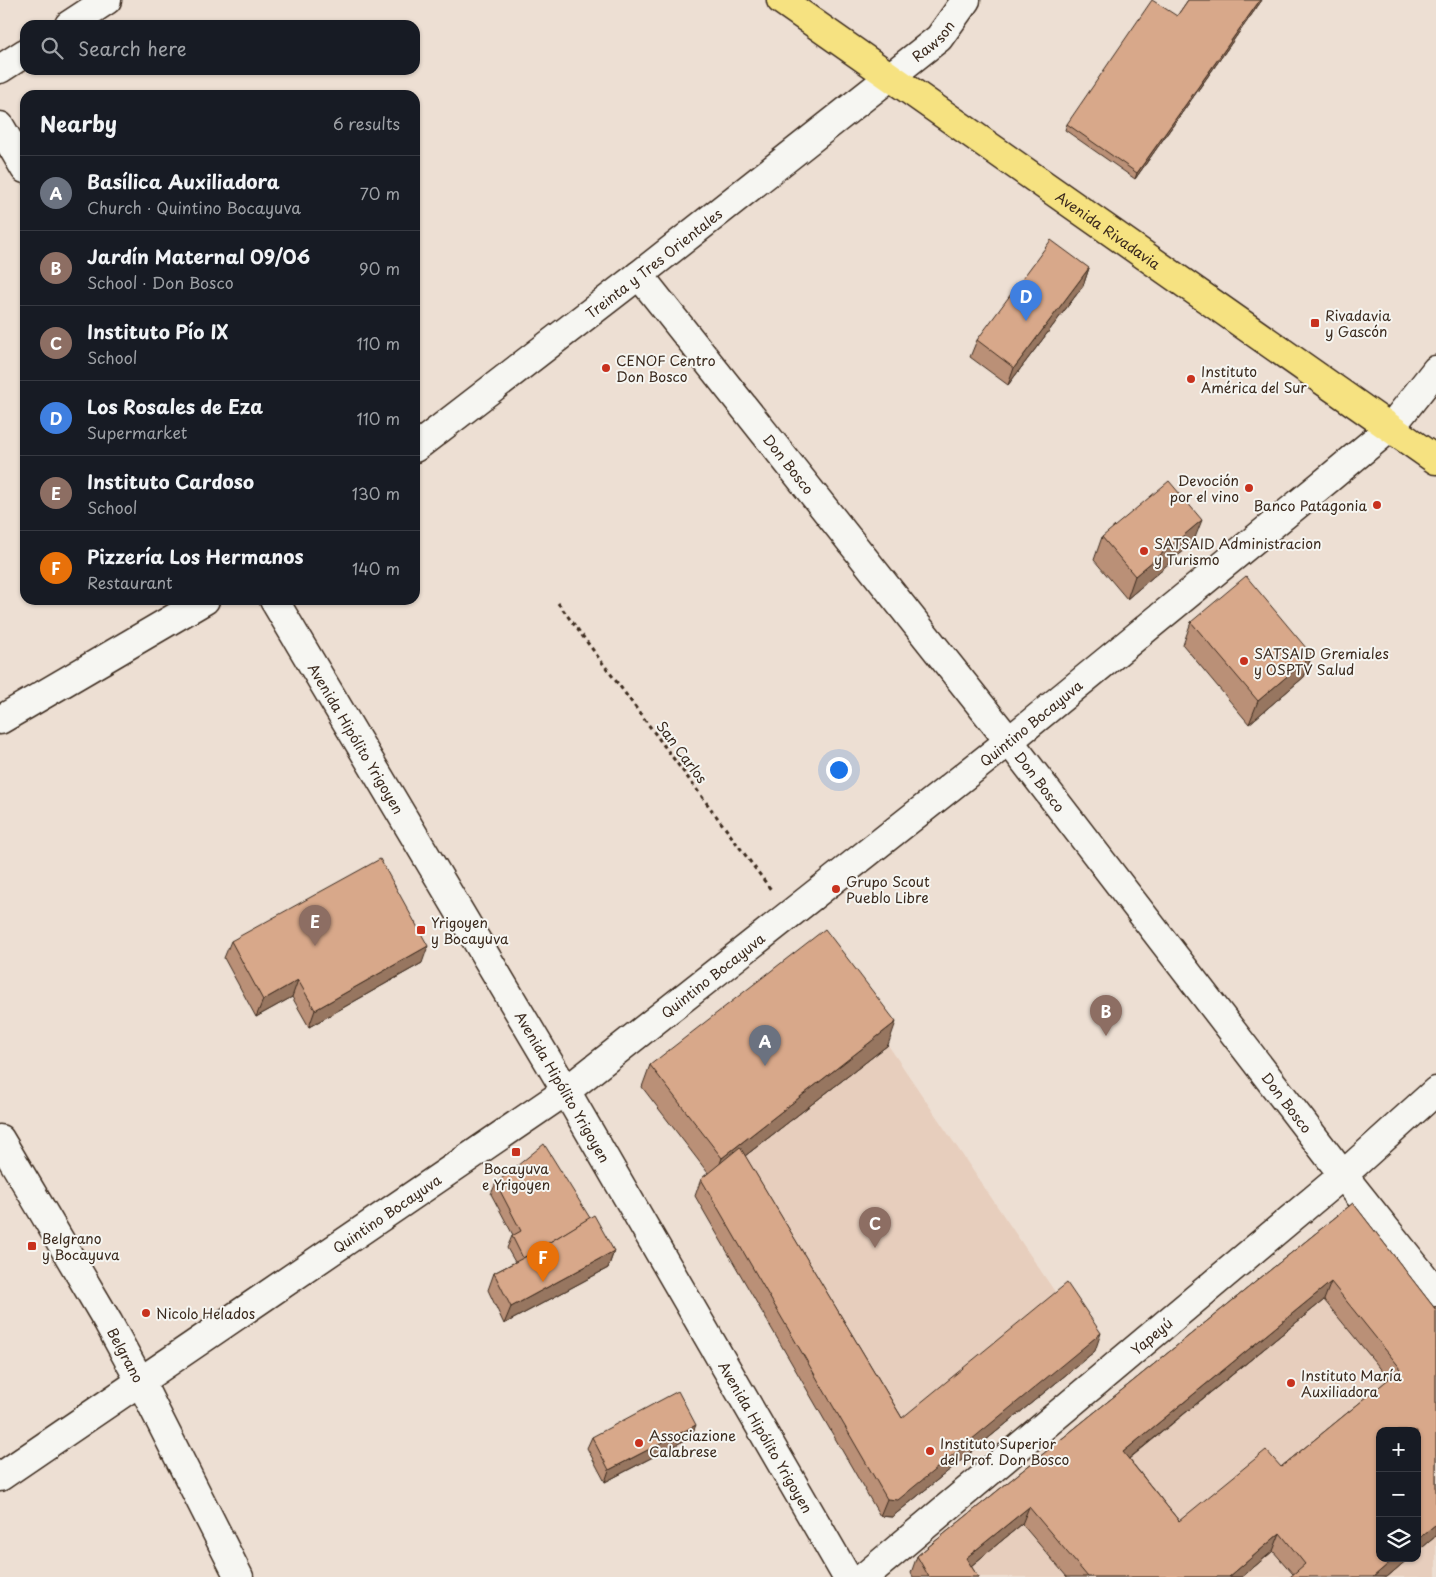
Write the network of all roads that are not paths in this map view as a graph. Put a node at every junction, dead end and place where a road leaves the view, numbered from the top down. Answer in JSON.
{"nodes":[{"id":1,"x":107,"y":0,"type":"edge"},
{"id":2,"x":781,"y":0,"type":"edge"},
{"id":3,"x":966,"y":0,"type":"edge"},
{"id":4,"x":77,"y":20,"type":"edge"},
{"id":5,"x":20,"y":56,"type":"edge"},
{"id":6,"x":0,"y":69,"type":"edge"},
{"id":7,"x":891,"y":76,"type":"junction"},
{"id":8,"x":0,"y":126,"type":"edge"},
{"id":9,"x":20,"y":160,"type":"edge"},
{"id":10,"x":639,"y":275,"type":"junction"},
{"id":11,"x":1436,"y":370,"type":"edge"},
{"id":12,"x":1391,"y":427,"type":"junction"},
{"id":13,"x":420,"y":444,"type":"edge"},
{"id":14,"x":1436,"y":460,"type":"edge"},
{"id":15,"x":196,"y":605,"type":"edge"},
{"id":16,"x":277,"y":605,"type":"edge"},
{"id":17,"x":0,"y":720,"type":"edge"},
{"id":18,"x":1009,"y":741,"type":"junction"},
{"id":19,"x":566,"y":1091,"type":"junction"},
{"id":20,"x":1436,"y":1091,"type":"edge"},
{"id":21,"x":0,"y":1139,"type":"edge"},
{"id":22,"x":1343,"y":1174,"type":"junction"},
{"id":23,"x":1436,"y":1292,"type":"edge"},
{"id":24,"x":140,"y":1380,"type":"junction"},
{"id":25,"x":0,"y":1476,"type":"edge"},
{"id":26,"x":240,"y":1577,"type":"edge"},
{"id":27,"x":847,"y":1577,"type":"edge"},
{"id":28,"x":864,"y":1577,"type":"edge"}],
"edges":[{"from":1,"to":4,"type":"street"},
{"from":2,"to":7,"type":"main road","name":"Avenida Rivadavia"},
{"from":3,"to":7,"type":"street","name":"Rawson"},
{"from":5,"to":6,"type":"street"},
{"from":7,"to":10,"type":"street","name":"Treinta y Tres Orientales"},
{"from":7,"to":12,"type":"main road","name":"Avenida Rivadavia"},
{"from":8,"to":9,"type":"street"},
{"from":10,"to":13,"type":"street","name":"Treinta y Tres Orientales"},
{"from":10,"to":18,"type":"street","name":"Don Bosco"},
{"from":11,"to":12,"type":"street","name":"Quintino Bocayuva"},
{"from":12,"to":14,"type":"main road","name":"Avenida Rivadavia"},
{"from":12,"to":18,"type":"street","name":"Quintino Bocayuva"},
{"from":15,"to":17,"type":"street"},
{"from":16,"to":19,"type":"street","name":"Avenida Hipólito Yrigoyen"},
{"from":18,"to":19,"type":"street","name":"Quintino Bocayuva"},
{"from":18,"to":22,"type":"street","name":"Don Bosco"},
{"from":19,"to":24,"type":"street","name":"Quintino Bocayuva"},
{"from":19,"to":27,"type":"street","name":"Avenida Hipólito Yrigoyen"},
{"from":20,"to":22,"type":"street","name":"Yapeyú"},
{"from":21,"to":24,"type":"street","name":"Belgrano"},
{"from":22,"to":23,"type":"street","name":"Don Bosco"},
{"from":22,"to":28,"type":"street","name":"Yapeyú"},
{"from":24,"to":25,"type":"street","name":"Quintino Bocayuva"},
{"from":24,"to":26,"type":"street","name":"Belgrano"}]}
